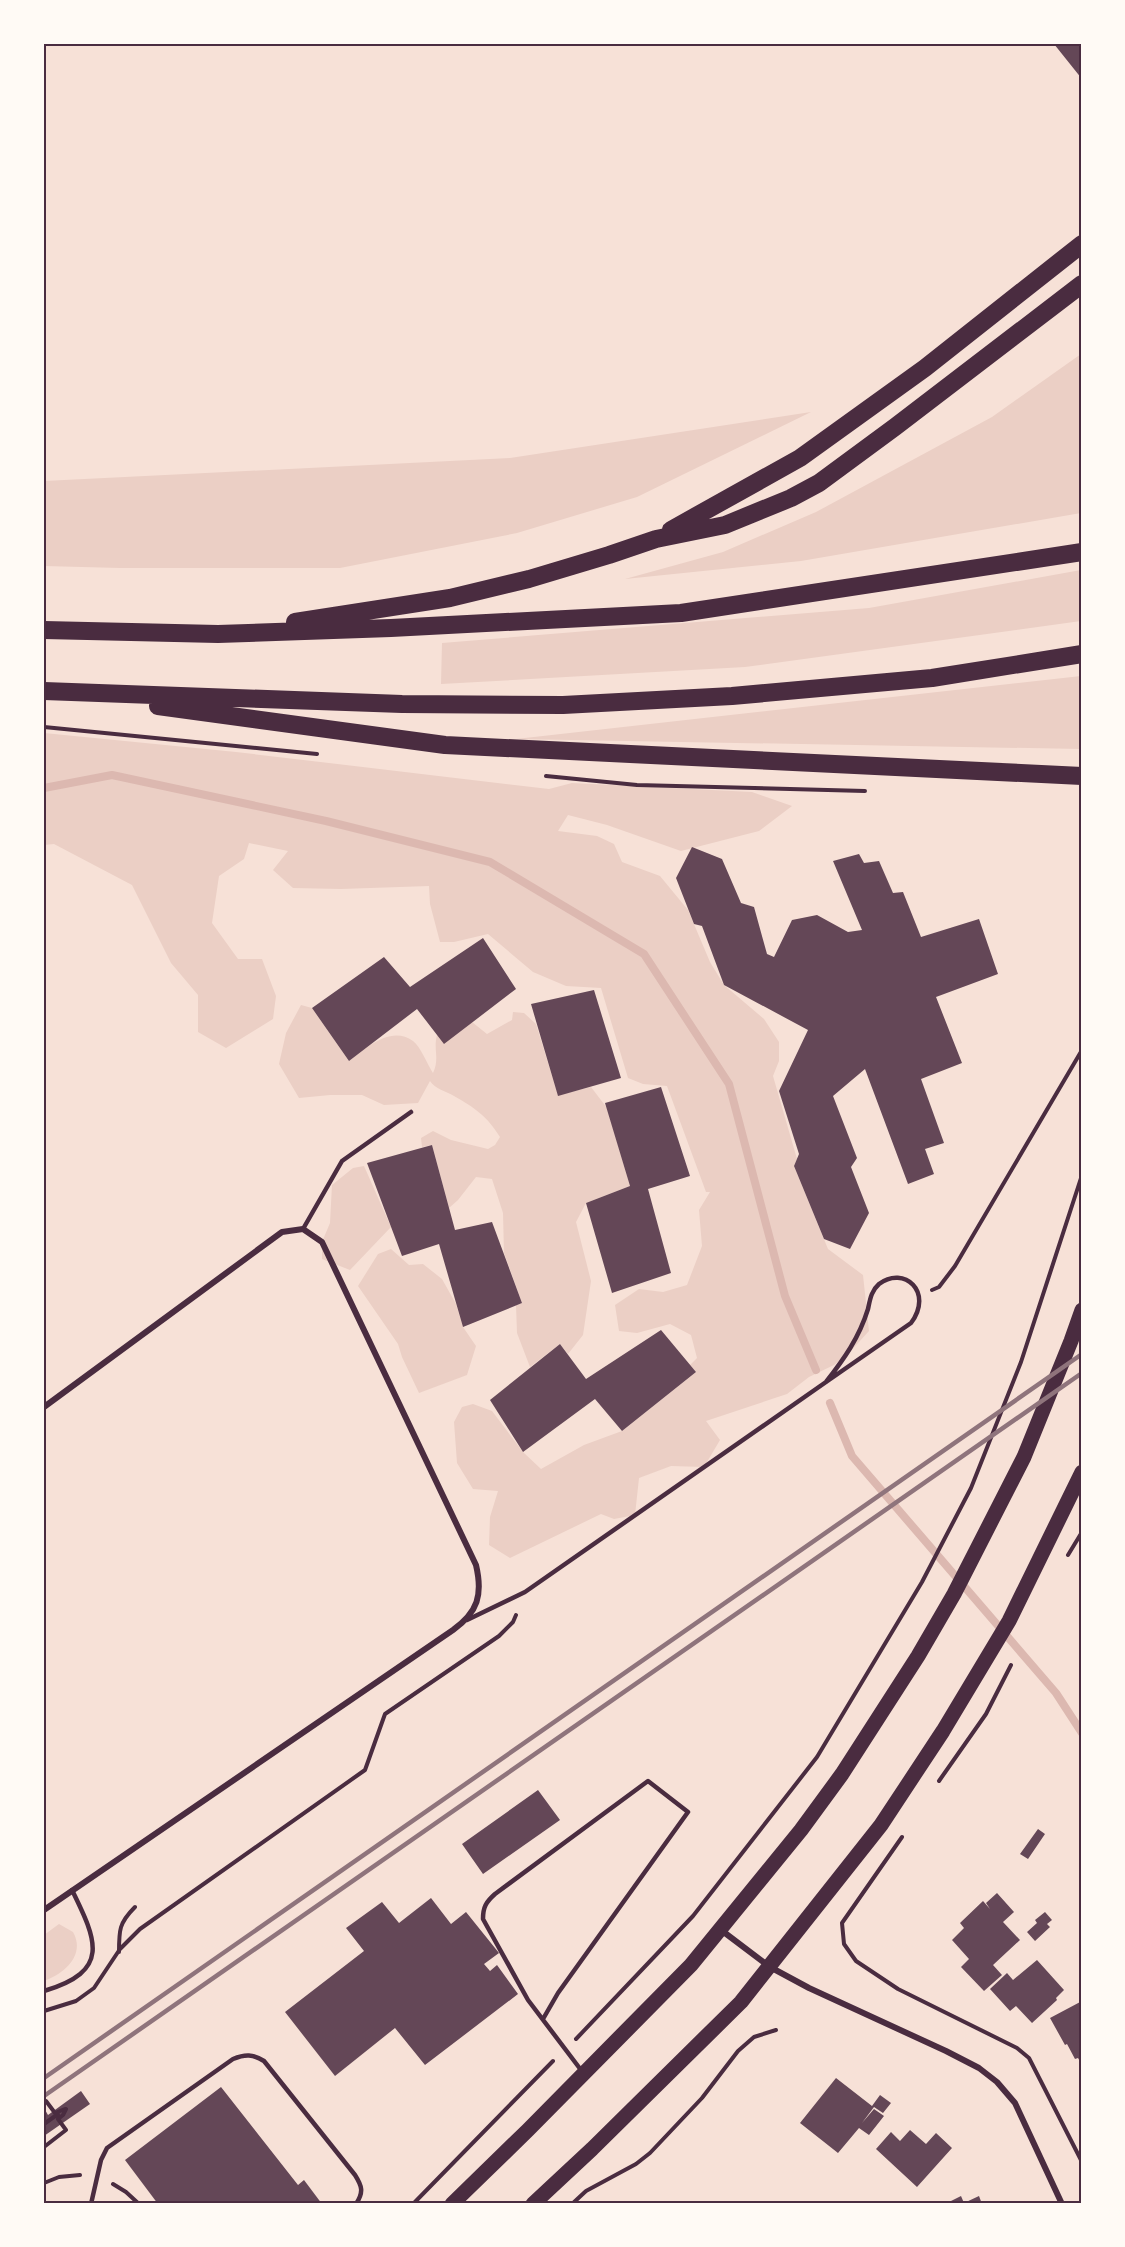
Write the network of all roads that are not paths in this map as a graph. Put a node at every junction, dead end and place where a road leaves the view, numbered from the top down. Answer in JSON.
{"nodes":[{"id":1,"x":1082,"y":244,"type":"edge"},
{"id":2,"x":1082,"y":284,"type":"edge"},
{"id":3,"x":656,"y":539,"type":"junction"},
{"id":4,"x":1082,"y":552,"type":"edge"},
{"id":5,"x":44,"y":630,"type":"edge"},
{"id":6,"x":218,"y":634,"type":"junction"},
{"id":7,"x":1082,"y":654,"type":"edge"},
{"id":8,"x":52,"y":692,"type":"edge"},
{"id":9,"x":1082,"y":776,"type":"edge"},
{"id":10,"x":411,"y":1112,"type":"dead end"},
{"id":11,"x":303,"y":1229,"type":"junction"},
{"id":12,"x":1082,"y":1310,"type":"edge"},
{"id":13,"x":826,"y":1382,"type":"junction"},
{"id":14,"x":44,"y":1407,"type":"edge"},
{"id":15,"x":1082,"y":1473,"type":"edge"},
{"id":16,"x":466,"y":1620,"type":"junction"},
{"id":17,"x":72,"y":1890,"type":"junction"},
{"id":18,"x":44,"y":1910,"type":"edge"},
{"id":19,"x":721,"y":1930,"type":"junction"},
{"id":20,"x":770,"y":1967,"type":"junction"},
{"id":21,"x":44,"y":1991,"type":"edge"},
{"id":22,"x":543,"y":2019,"type":"junction"},
{"id":23,"x":584,"y":2074,"type":"junction"},
{"id":24,"x":91,"y":2204,"type":"edge"},
{"id":25,"x":357,"y":2204,"type":"edge"},
{"id":26,"x":452,"y":2204,"type":"edge"},
{"id":27,"x":533,"y":2204,"type":"edge"},
{"id":28,"x":1062,"y":2204,"type":"edge"}],
"edges":[{"from":1,"to":3,"type":"highway"},
{"from":2,"to":3,"type":"highway"},
{"from":3,"to":6,"type":"highway"},
{"from":4,"to":6,"type":"highway"},
{"from":5,"to":6,"type":"highway"},
{"from":7,"to":8,"type":"highway"},
{"from":8,"to":9,"type":"highway"},
{"from":10,"to":11,"type":"lane"},
{"from":11,"to":14,"type":"street"},
{"from":11,"to":16,"type":"street"},
{"from":12,"to":19,"type":"main road"},
{"from":13,"to":13,"type":"lane"},
{"from":13,"to":16,"type":"lane"},
{"from":15,"to":20,"type":"main road"},
{"from":16,"to":17,"type":"street"},
{"from":17,"to":18,"type":"street"},
{"from":17,"to":21,"type":"lane"},
{"from":19,"to":20,"type":"street"},
{"from":19,"to":23,"type":"main road"},
{"from":20,"to":27,"type":"main road"},
{"from":20,"to":28,"type":"street"},
{"from":22,"to":22,"type":"lane"},
{"from":22,"to":23,"type":"lane"},
{"from":23,"to":26,"type":"main road"},
{"from":24,"to":25,"type":"lane"}]}
